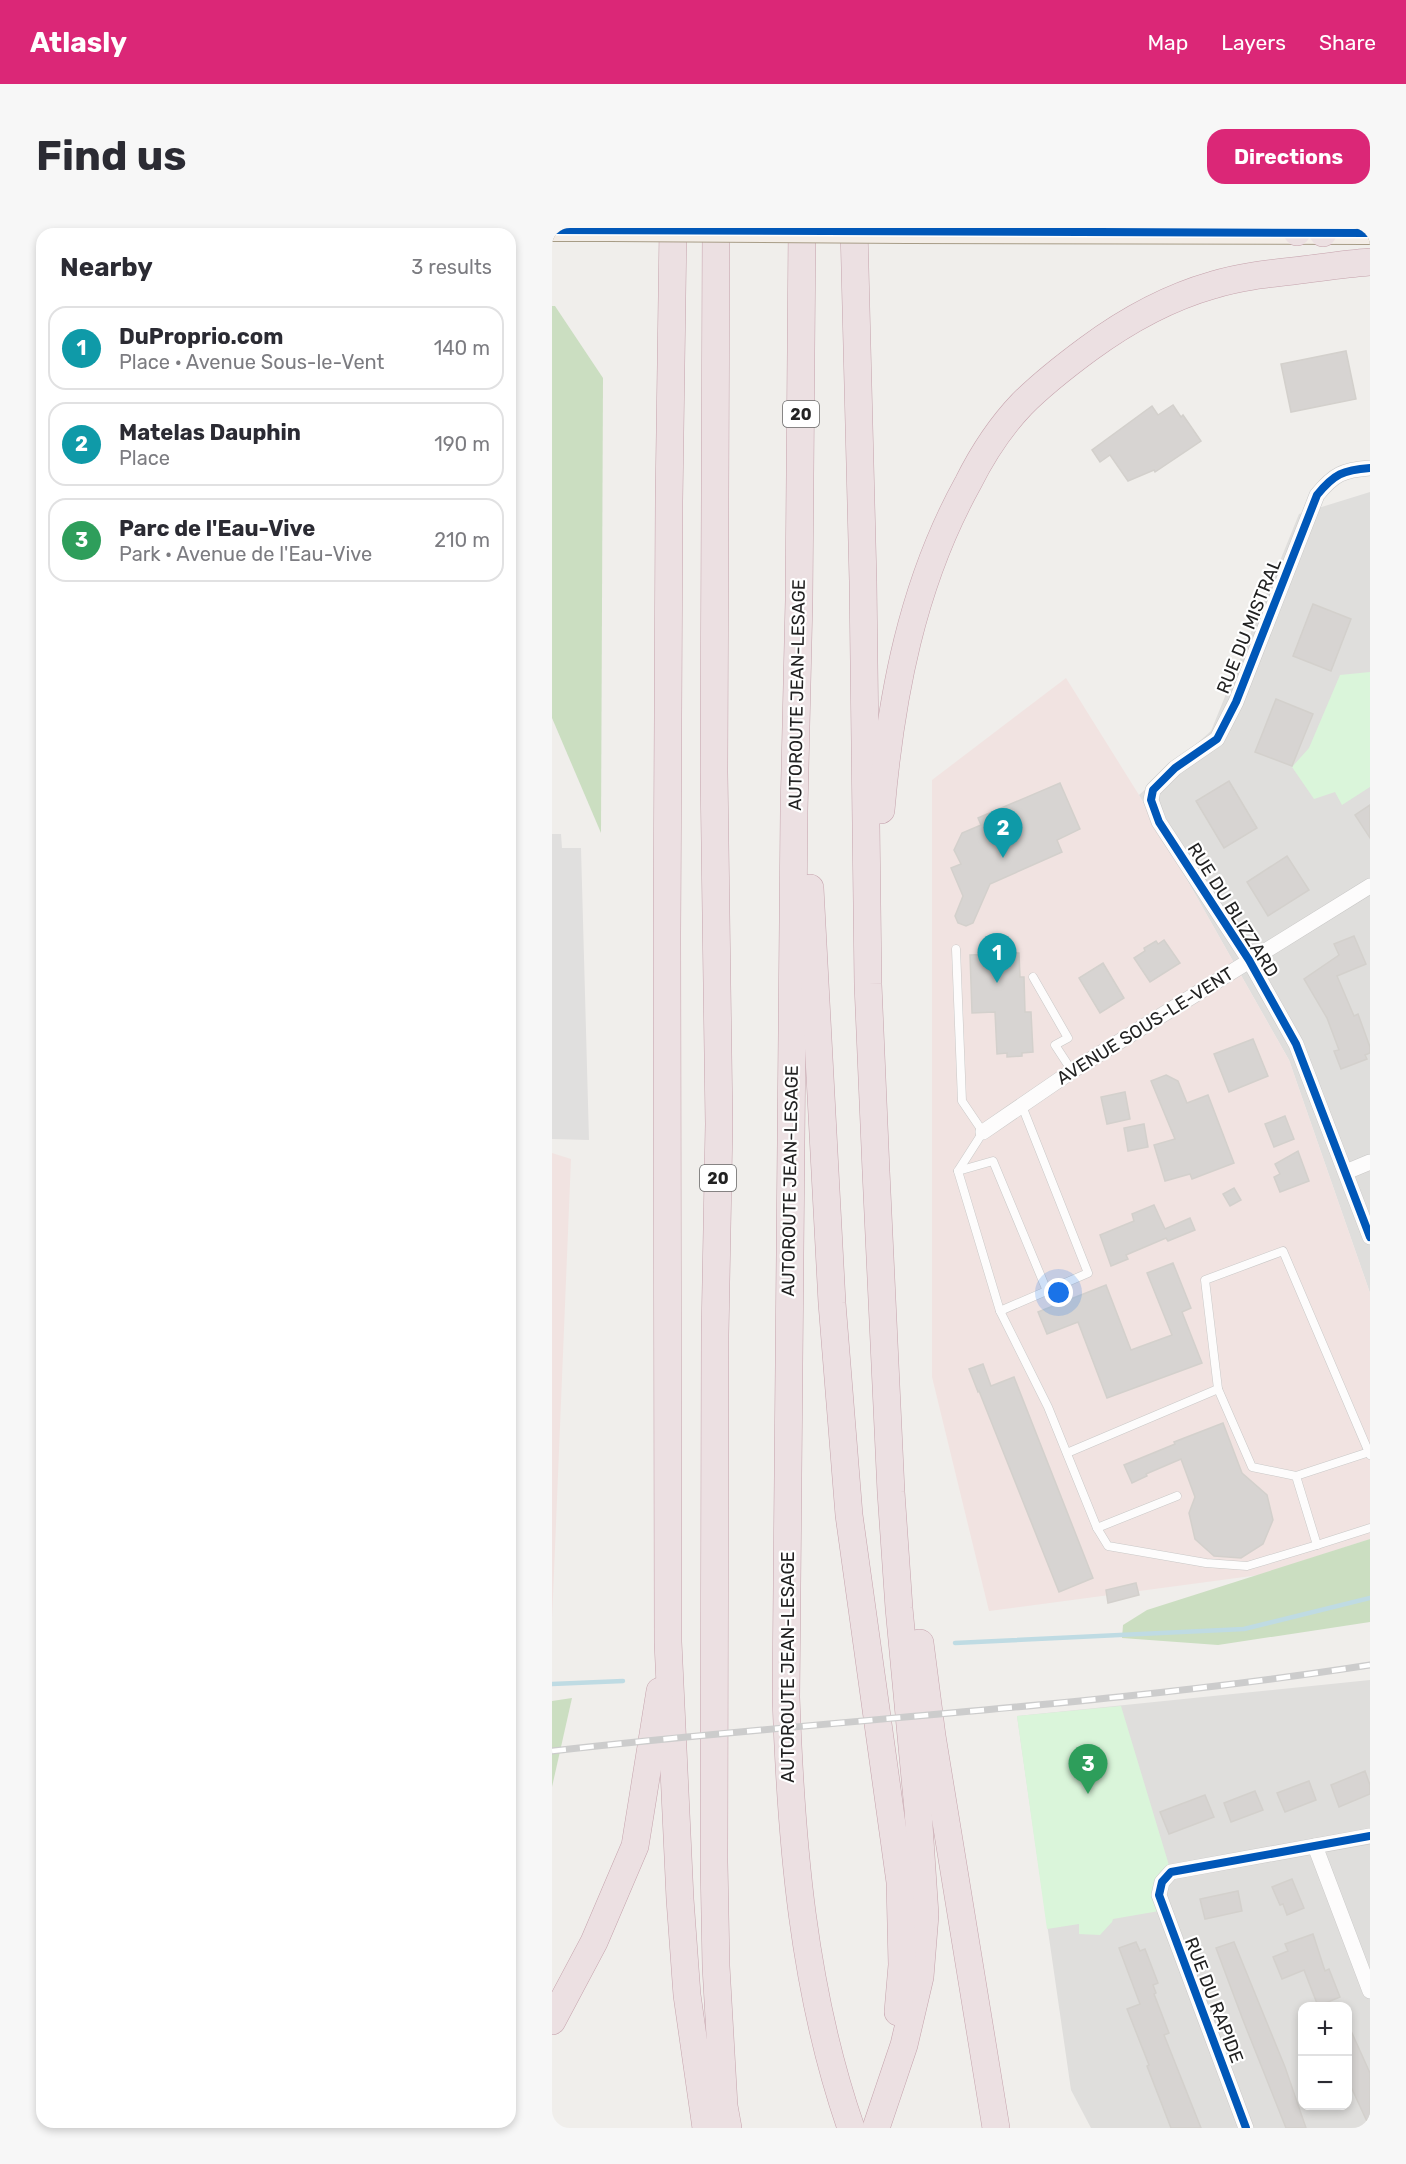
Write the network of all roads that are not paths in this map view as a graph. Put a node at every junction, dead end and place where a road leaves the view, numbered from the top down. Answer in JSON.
{"nodes":[{"id":1,"x":663,"y":228,"type":"edge"},
{"id":2,"x":673,"y":228,"type":"edge"},
{"id":3,"x":716,"y":228,"type":"edge"},
{"id":4,"x":802,"y":228,"type":"edge"},
{"id":5,"x":854,"y":228,"type":"edge"},
{"id":6,"x":552,"y":230,"type":"edge"},
{"id":7,"x":1297,"y":230,"type":"edge"},
{"id":8,"x":1323,"y":230,"type":"edge"},
{"id":9,"x":1370,"y":233,"type":"edge"},
{"id":10,"x":1370,"y":262,"type":"edge"},
{"id":11,"x":670,"y":380,"type":"junction"},
{"id":12,"x":1370,"y":468,"type":"edge"},
{"id":13,"x":799,"y":600,"type":"junction"},
{"id":14,"x":1151,"y":800,"type":"joint"},
{"id":15,"x":1370,"y":886,"type":"edge"},
{"id":16,"x":956,"y":949,"type":"dead end"},
{"id":17,"x":1249,"y":960,"type":"junction"},
{"id":18,"x":1033,"y":976,"type":"dead end"},
{"id":19,"x":868,"y":984,"type":"junction"},
{"id":20,"x":1072,"y":1071,"type":"junction"},
{"id":21,"x":1022,"y":1106,"type":"junction"},
{"id":22,"x":983,"y":1132,"type":"junction"},
{"id":23,"x":1370,"y":1162,"type":"edge"},
{"id":24,"x":958,"y":1171,"type":"junction"},
{"id":25,"x":1346,"y":1172,"type":"junction"},
{"id":26,"x":1370,"y":1237,"type":"edge"},
{"id":27,"x":1047,"y":1291,"type":"junction"},
{"id":28,"x":1000,"y":1311,"type":"junction"},
{"id":29,"x":886,"y":1383,"type":"junction"},
{"id":30,"x":1218,"y":1389,"type":"junction"},
{"id":31,"x":1067,"y":1453,"type":"junction"},
{"id":32,"x":1369,"y":1453,"type":"edge"},
{"id":33,"x":1296,"y":1476,"type":"junction"},
{"id":34,"x":1177,"y":1496,"type":"dead end"},
{"id":35,"x":1097,"y":1528,"type":"junction"},
{"id":36,"x":1370,"y":1528,"type":"edge"},
{"id":37,"x":1317,"y":1545,"type":"junction"},
{"id":38,"x":669,"y":1642,"type":"junction"},
{"id":39,"x":1370,"y":1836,"type":"edge"},
{"id":40,"x":1315,"y":1846,"type":"junction"},
{"id":41,"x":594,"y":1942,"type":"junction"},
{"id":42,"x":1370,"y":1991,"type":"edge"},
{"id":43,"x":552,"y":1992,"type":"edge"},
{"id":44,"x":552,"y":2021,"type":"edge"},
{"id":45,"x":979,"y":2029,"type":"junction"},
{"id":46,"x":880,"y":2118,"type":"edge"},
{"id":47,"x":706,"y":2128,"type":"edge"},
{"id":48,"x":728,"y":2128,"type":"edge"},
{"id":49,"x":851,"y":2128,"type":"edge"},
{"id":50,"x":989,"y":2128,"type":"edge"},
{"id":51,"x":996,"y":2128,"type":"edge"},
{"id":52,"x":1246,"y":2128,"type":"edge"}],
"edges":[{"from":1,"to":11,"type":"highway"},
{"from":2,"to":11,"type":"highway"},
{"from":3,"to":48,"type":"highway","number":"20"},
{"from":4,"to":13,"type":"highway","name":"AUTOROUTE JEAN-LESAGE","number":"20"},
{"from":5,"to":19,"type":"highway"},
{"from":6,"to":7,"type":"main road","bridge":true},
{"from":7,"to":8,"type":"main road"},
{"from":8,"to":9,"type":"main road"},
{"from":10,"to":19,"type":"highway"},
{"from":11,"to":38,"type":"highway"},
{"from":12,"to":14,"type":"street","name":"RUE DU MISTRAL"},
{"from":13,"to":46,"type":"highway"},
{"from":13,"to":49,"type":"highway","name":"AUTOROUTE JEAN-LESAGE","number":"20"},
{"from":14,"to":17,"type":"street","name":"RUE DU BLIZZARD"},
{"from":15,"to":17,"type":"street","name":"AVENUE SOUS-LE-VENT"},
{"from":16,"to":22,"type":"lane"},
{"from":17,"to":20,"type":"street","name":"AVENUE SOUS-LE-VENT"},
{"from":17,"to":25,"type":"street","name":"RUE DU BLIZZARD"},
{"from":18,"to":20,"type":"lane"},
{"from":19,"to":29,"type":"highway"},
{"from":20,"to":21,"type":"street","name":"AVENUE SOUS-LE-VENT"},
{"from":21,"to":22,"type":"street","name":"AVENUE SOUS-LE-VENT"},
{"from":21,"to":27,"type":"lane"},
{"from":22,"to":24,"type":"lane"},
{"from":23,"to":25,"type":"street"},
{"from":24,"to":27,"type":"lane"},
{"from":24,"to":28,"type":"lane"},
{"from":25,"to":26,"type":"street","name":"RUE DU BLIZZARD"},
{"from":27,"to":28,"type":"lane"},
{"from":28,"to":31,"type":"lane"},
{"from":29,"to":45,"type":"highway"},
{"from":29,"to":46,"type":"highway"},
{"from":30,"to":31,"type":"lane"},
{"from":30,"to":32,"type":"lane"},
{"from":30,"to":33,"type":"lane"},
{"from":31,"to":35,"type":"lane"},
{"from":32,"to":33,"type":"lane"},
{"from":33,"to":37,"type":"lane"},
{"from":34,"to":35,"type":"lane"},
{"from":35,"to":37,"type":"lane"},
{"from":36,"to":37,"type":"lane"},
{"from":38,"to":41,"type":"highway"},
{"from":38,"to":47,"type":"highway"},
{"from":39,"to":40,"type":"street"},
{"from":40,"to":42,"type":"street"},
{"from":40,"to":52,"type":"street","name":"RUE DU RAPIDE"},
{"from":41,"to":43,"type":"highway"},
{"from":41,"to":44,"type":"highway"},
{"from":45,"to":50,"type":"highway"},
{"from":45,"to":51,"type":"highway"}]}
